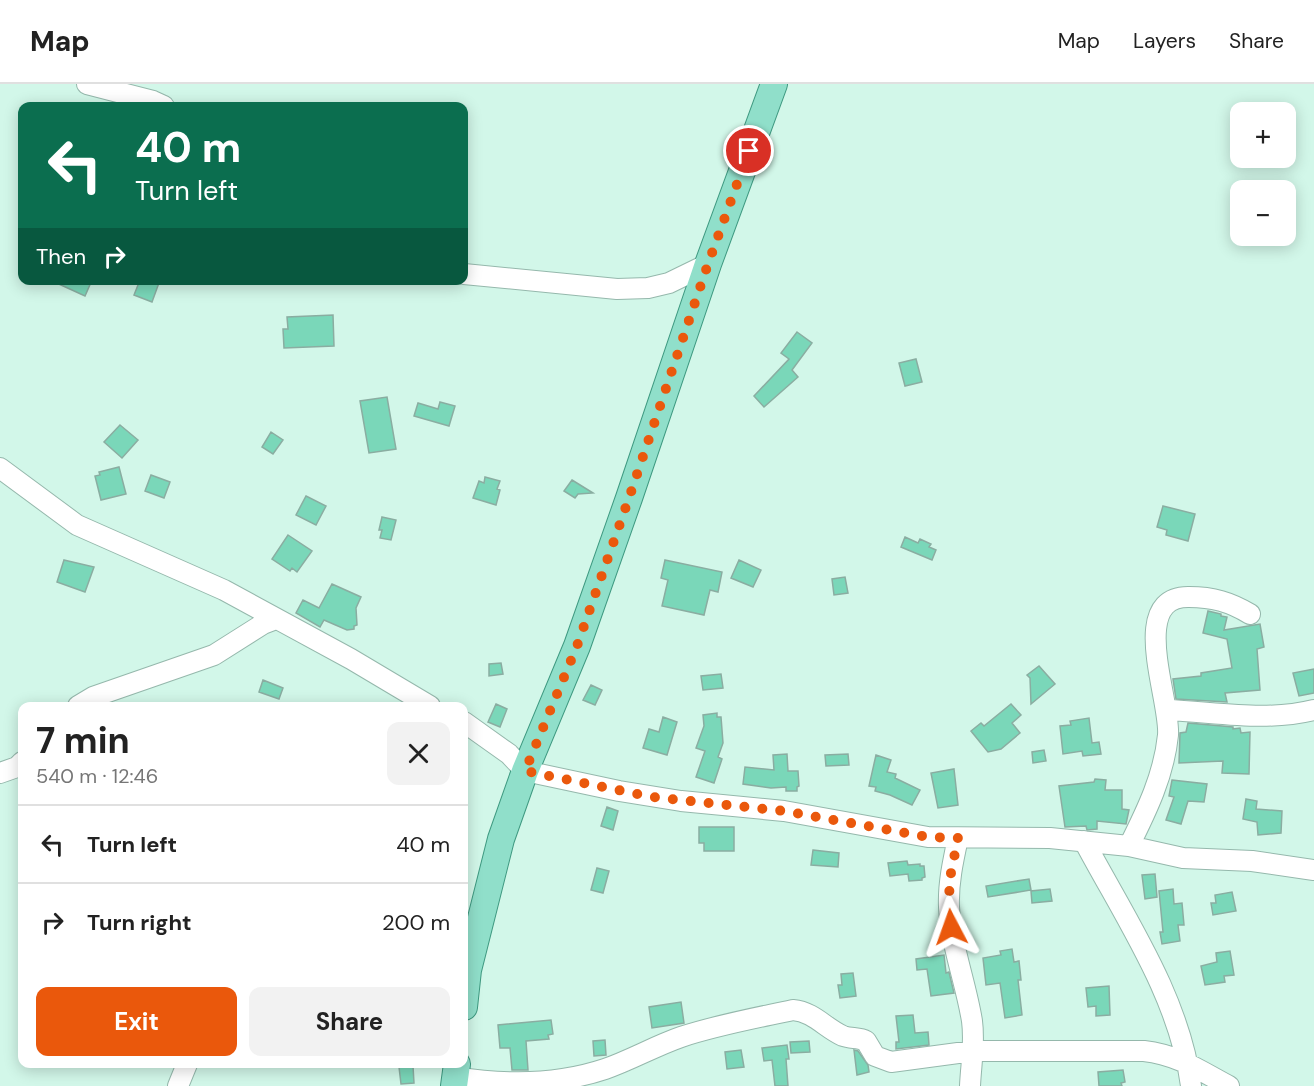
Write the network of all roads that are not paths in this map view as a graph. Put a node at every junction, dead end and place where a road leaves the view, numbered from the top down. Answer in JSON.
{"nodes":[{"id":1,"x":87,"y":84,"type":"edge"},
{"id":2,"x":774,"y":84,"type":"edge"},
{"id":3,"x":154,"y":102,"type":"edge"},
{"id":4,"x":708,"y":264,"type":"junction"},
{"id":5,"x":468,"y":274,"type":"edge"},
{"id":6,"x":0,"y":468,"type":"edge"},
{"id":7,"x":1250,"y":614,"type":"dead end"},
{"id":8,"x":276,"y":619,"type":"junction"},
{"id":9,"x":85,"y":702,"type":"edge"},
{"id":10,"x":423,"y":702,"type":"edge"},
{"id":11,"x":1167,"y":710,"type":"junction"},
{"id":12,"x":1314,"y":710,"type":"edge"},
{"id":13,"x":468,"y":725,"type":"edge"},
{"id":14,"x":525,"y":771,"type":"junction"},
{"id":15,"x":958,"y":838,"type":"junction"},
{"id":16,"x":1084,"y":841,"type":"junction"},
{"id":17,"x":1129,"y":846,"type":"junction"},
{"id":18,"x":1314,"y":870,"type":"edge"},
{"id":19,"x":468,"y":970,"type":"edge"},
{"id":20,"x":973,"y":1051,"type":"junction"},
{"id":21,"x":1187,"y":1062,"type":"junction"},
{"id":22,"x":185,"y":1068,"type":"edge"},
{"id":23,"x":456,"y":1075,"type":"edge"},
{"id":24,"x":1199,"y":1083,"type":"edge"},
{"id":25,"x":178,"y":1086,"type":"edge"},
{"id":26,"x":970,"y":1086,"type":"edge"},
{"id":27,"x":1229,"y":1086,"type":"edge"}],
"edges":[{"from":1,"to":3,"type":"street"},
{"from":2,"to":4,"type":"main road"},
{"from":4,"to":5,"type":"street"},
{"from":4,"to":14,"type":"main road"},
{"from":6,"to":8,"type":"street"},
{"from":7,"to":11,"type":"street"},
{"from":8,"to":9,"type":"street"},
{"from":8,"to":10,"type":"street"},
{"from":11,"to":12,"type":"street"},
{"from":11,"to":17,"type":"street"},
{"from":13,"to":14,"type":"street"},
{"from":14,"to":15,"type":"street"},
{"from":14,"to":19,"type":"main road"},
{"from":15,"to":16,"type":"street"},
{"from":15,"to":20,"type":"street"},
{"from":16,"to":17,"type":"street"},
{"from":16,"to":21,"type":"street"},
{"from":17,"to":18,"type":"street"},
{"from":20,"to":21,"type":"street"},
{"from":20,"to":23,"type":"street"},
{"from":20,"to":26,"type":"street"},
{"from":21,"to":24,"type":"street"},
{"from":22,"to":25,"type":"street"},
{"from":24,"to":27,"type":"street"}]}
